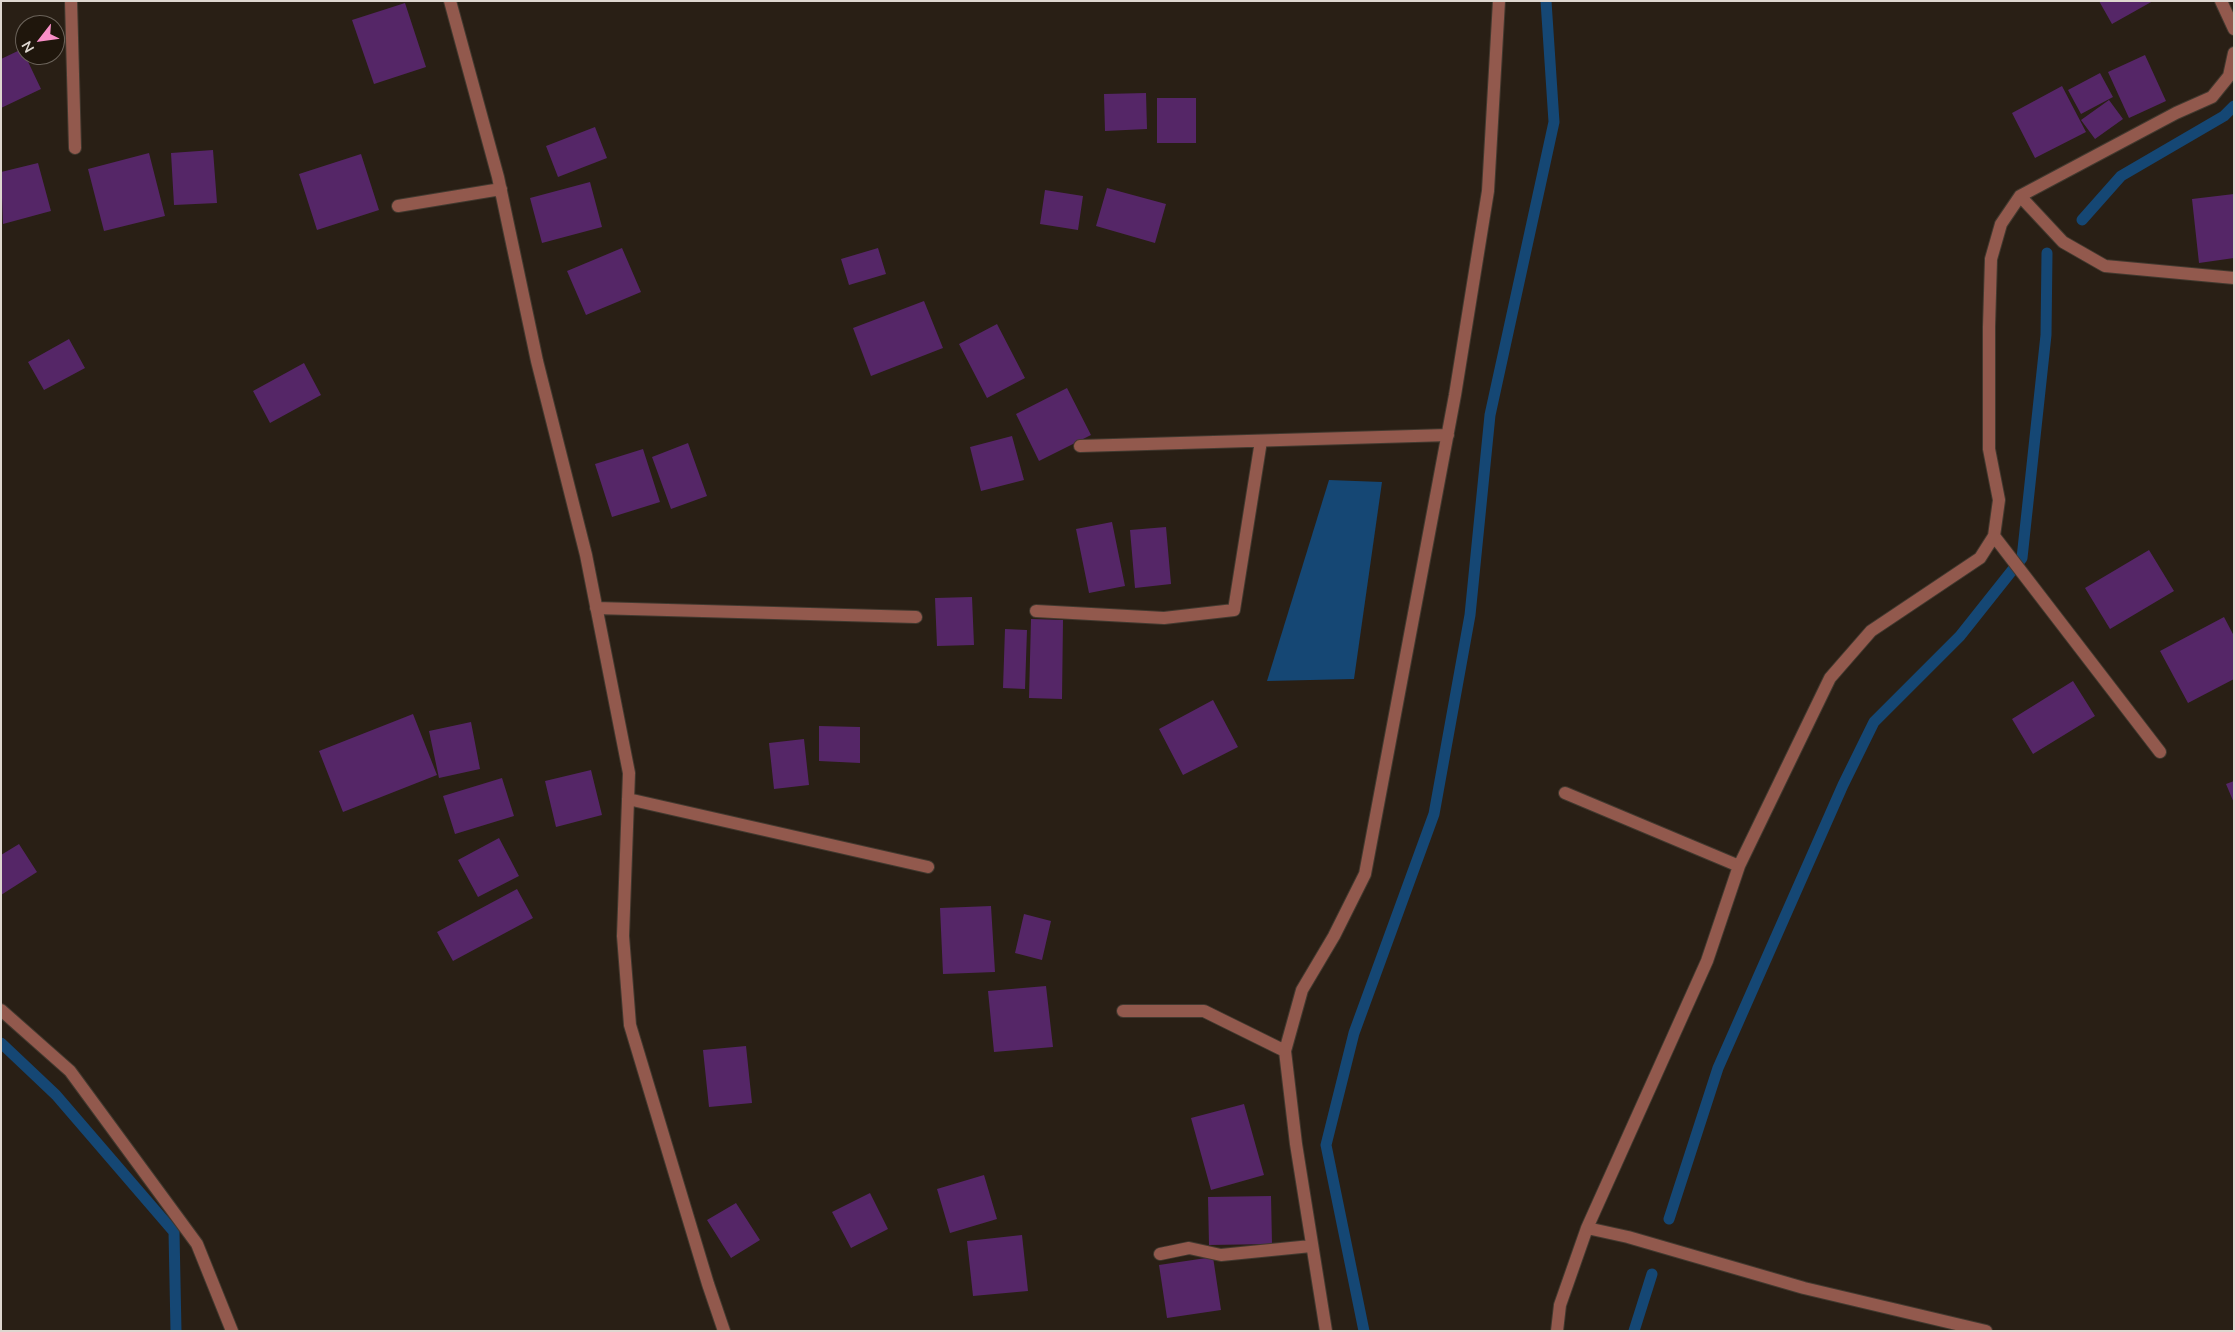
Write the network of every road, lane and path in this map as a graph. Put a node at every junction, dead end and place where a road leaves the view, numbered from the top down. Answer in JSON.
{"nodes":[{"id":1,"x":71,"y":1,"type":"edge"},
{"id":2,"x":450,"y":1,"type":"edge"},
{"id":3,"x":1499,"y":1,"type":"edge"},
{"id":4,"x":2221,"y":1,"type":"edge"},
{"id":5,"x":2234,"y":29,"type":"edge"},
{"id":6,"x":2234,"y":53,"type":"edge"},
{"id":7,"x":76,"y":148,"type":"dead end"},
{"id":8,"x":501,"y":189,"type":"junction"},
{"id":9,"x":2020,"y":196,"type":"junction"},
{"id":10,"x":398,"y":206,"type":"dead end"},
{"id":11,"x":2234,"y":278,"type":"edge"},
{"id":12,"x":1448,"y":435,"type":"junction"},
{"id":13,"x":1261,"y":441,"type":"junction"},
{"id":14,"x":1080,"y":446,"type":"dead end"},
{"id":15,"x":1994,"y":536,"type":"junction"},
{"id":16,"x":596,"y":608,"type":"junction"},
{"id":17,"x":1036,"y":611,"type":"dead end"},
{"id":18,"x":916,"y":617,"type":"dead end"},
{"id":19,"x":2160,"y":752,"type":"dead end"},
{"id":20,"x":1565,"y":793,"type":"dead end"},
{"id":21,"x":628,"y":799,"type":"junction"},
{"id":22,"x":1739,"y":866,"type":"junction"},
{"id":23,"x":928,"y":867,"type":"dead end"},
{"id":24,"x":1,"y":1010,"type":"edge"},
{"id":25,"x":1123,"y":1011,"type":"dead end"},
{"id":26,"x":1286,"y":1051,"type":"junction"},
{"id":27,"x":1587,"y":1228,"type":"junction"},
{"id":28,"x":1311,"y":1246,"type":"junction"},
{"id":29,"x":1160,"y":1254,"type":"dead end"},
{"id":30,"x":232,"y":1331,"type":"edge"},
{"id":31,"x":724,"y":1331,"type":"edge"},
{"id":32,"x":1326,"y":1331,"type":"edge"},
{"id":33,"x":1556,"y":1331,"type":"edge"},
{"id":34,"x":1986,"y":1331,"type":"edge"}],
"edges":[{"from":1,"to":7,"type":"street"},
{"from":2,"to":8,"type":"street"},
{"from":3,"to":12,"type":"street"},
{"from":4,"to":5,"type":"street"},
{"from":6,"to":9,"type":"street"},
{"from":8,"to":10,"type":"street"},
{"from":8,"to":16,"type":"street"},
{"from":9,"to":11,"type":"street"},
{"from":9,"to":15,"type":"street"},
{"from":12,"to":13,"type":"street"},
{"from":12,"to":26,"type":"street"},
{"from":13,"to":14,"type":"street"},
{"from":13,"to":17,"type":"street"},
{"from":15,"to":19,"type":"street"},
{"from":15,"to":22,"type":"street"},
{"from":16,"to":18,"type":"street"},
{"from":16,"to":21,"type":"street"},
{"from":20,"to":22,"type":"street"},
{"from":21,"to":23,"type":"street"},
{"from":21,"to":31,"type":"street"},
{"from":22,"to":27,"type":"street"},
{"from":24,"to":30,"type":"street"},
{"from":25,"to":26,"type":"street"},
{"from":26,"to":28,"type":"street"},
{"from":27,"to":33,"type":"street"},
{"from":27,"to":34,"type":"street"},
{"from":28,"to":29,"type":"street"},
{"from":28,"to":32,"type":"street"}]}
